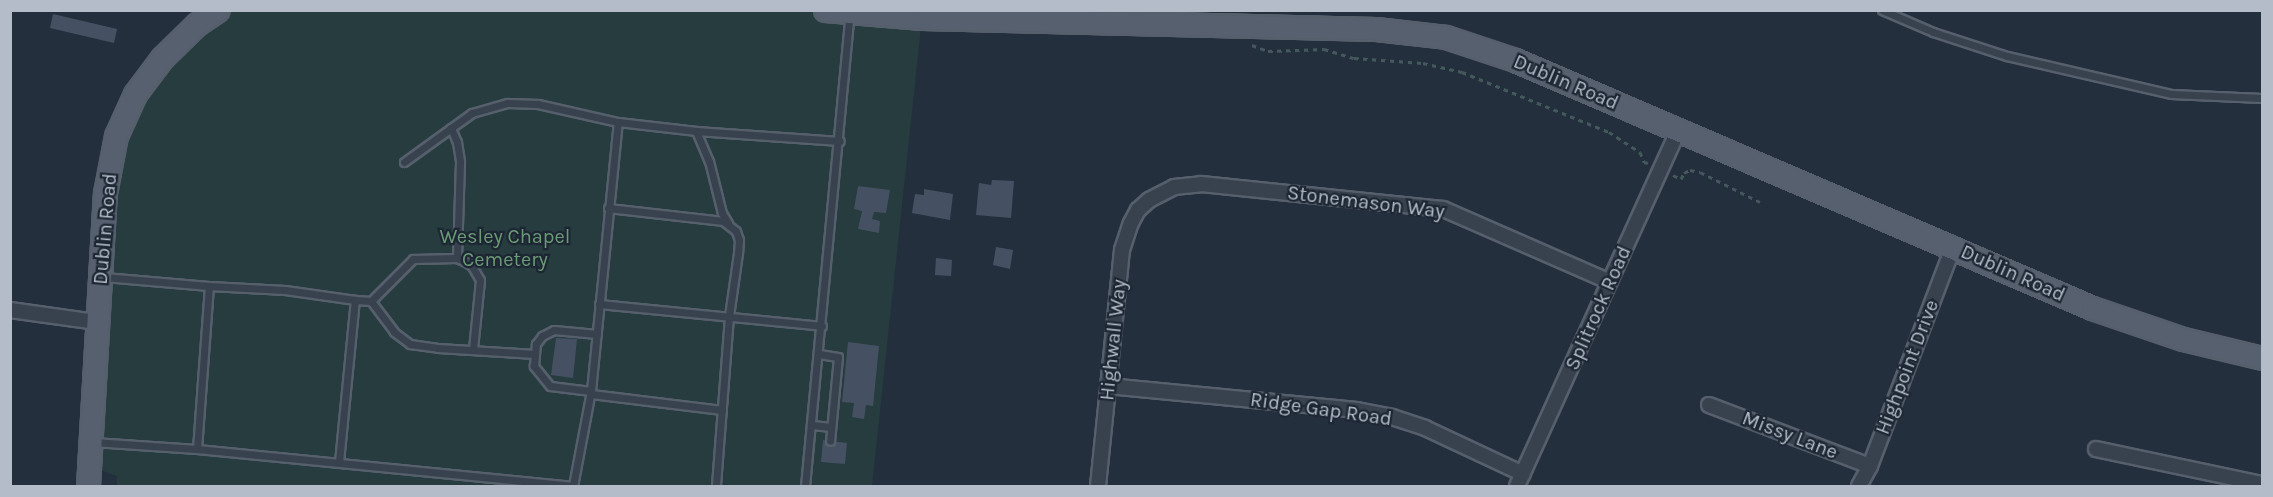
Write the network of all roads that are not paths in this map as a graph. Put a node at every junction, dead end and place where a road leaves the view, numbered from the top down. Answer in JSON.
{"nodes":[{"id":1,"x":218,"y":10,"type":"edge"},
{"id":2,"x":825,"y":10,"type":"edge"},
{"id":3,"x":1882,"y":10,"type":"edge"},
{"id":4,"x":850,"y":13,"type":"junction"},
{"id":5,"x":2262,"y":98,"type":"edge"},
{"id":6,"x":618,"y":122,"type":"junction"},
{"id":7,"x":451,"y":128,"type":"junction"},
{"id":8,"x":1679,"y":129,"type":"junction"},
{"id":9,"x":696,"y":131,"type":"junction"},
{"id":10,"x":840,"y":141,"type":"junction"},
{"id":11,"x":404,"y":162,"type":"dead end"},
{"id":12,"x":1149,"y":200,"type":"joint"},
{"id":13,"x":608,"y":208,"type":"junction"},
{"id":14,"x":730,"y":225,"type":"junction"},
{"id":15,"x":1953,"y":247,"type":"junction"},
{"id":16,"x":457,"y":258,"type":"junction"},
{"id":17,"x":100,"y":277,"type":"junction"},
{"id":18,"x":1610,"y":282,"type":"junction"},
{"id":19,"x":209,"y":286,"type":"junction"},
{"id":20,"x":356,"y":300,"type":"junction"},
{"id":21,"x":371,"y":301,"type":"junction"},
{"id":22,"x":599,"y":304,"type":"junction"},
{"id":23,"x":10,"y":310,"type":"edge"},
{"id":24,"x":729,"y":316,"type":"junction"},
{"id":25,"x":97,"y":322,"type":"junction"},
{"id":26,"x":822,"y":326,"type":"junction"},
{"id":27,"x":597,"y":334,"type":"junction"},
{"id":28,"x":473,"y":349,"type":"junction"},
{"id":29,"x":535,"y":354,"type":"junction"},
{"id":30,"x":819,"y":354,"type":"junction"},
{"id":31,"x":2262,"y":358,"type":"edge"},
{"id":32,"x":1108,"y":386,"type":"junction"},
{"id":33,"x":591,"y":393,"type":"junction"},
{"id":34,"x":1709,"y":405,"type":"dead end"},
{"id":35,"x":722,"y":410,"type":"junction"},
{"id":36,"x":812,"y":425,"type":"junction"},
{"id":37,"x":831,"y":427,"type":"junction"},
{"id":38,"x":830,"y":441,"type":"dead end"},
{"id":39,"x":90,"y":442,"type":"junction"},
{"id":40,"x":197,"y":449,"type":"junction"},
{"id":41,"x":2096,"y":449,"type":"dead end"},
{"id":42,"x":339,"y":462,"type":"junction"},
{"id":43,"x":1870,"y":466,"type":"junction"},
{"id":44,"x":1520,"y":480,"type":"edge"},
{"id":45,"x":2262,"y":484,"type":"edge"},
{"id":46,"x":88,"y":486,"type":"edge"},
{"id":47,"x":572,"y":486,"type":"edge"},
{"id":48,"x":716,"y":486,"type":"edge"},
{"id":49,"x":805,"y":486,"type":"edge"},
{"id":50,"x":1098,"y":486,"type":"edge"},
{"id":51,"x":1859,"y":486,"type":"edge"}],
"edges":[{"from":1,"to":17,"type":"main road","name":"Dublin Road"},
{"from":2,"to":4,"type":"main road","name":"Dublin Road"},
{"from":3,"to":5,"type":"lane"},
{"from":4,"to":8,"type":"main road","name":"Dublin Road"},
{"from":4,"to":10,"type":"lane"},
{"from":6,"to":7,"type":"lane"},
{"from":6,"to":9,"type":"lane"},
{"from":6,"to":13,"type":"lane"},
{"from":7,"to":11,"type":"lane"},
{"from":7,"to":16,"type":"lane"},
{"from":8,"to":15,"type":"main road","name":"Dublin Road"},
{"from":8,"to":18,"type":"street","name":"Splitrock Road"},
{"from":9,"to":10,"type":"lane"},
{"from":9,"to":14,"type":"lane"},
{"from":10,"to":26,"type":"lane"},
{"from":12,"to":18,"type":"street","name":"Stonemason Way"},
{"from":12,"to":32,"type":"street","name":"Highwall Way"},
{"from":13,"to":14,"type":"lane"},
{"from":13,"to":22,"type":"lane"},
{"from":14,"to":24,"type":"lane"},
{"from":15,"to":31,"type":"main road","name":"Dublin Road"},
{"from":15,"to":43,"type":"street","name":"Highpoint Drive"},
{"from":16,"to":21,"type":"lane"},
{"from":16,"to":28,"type":"lane"},
{"from":17,"to":19,"type":"lane"},
{"from":17,"to":25,"type":"main road","name":"Dublin Road"},
{"from":18,"to":44,"type":"street","name":"Splitrock Road"},
{"from":19,"to":20,"type":"lane"},
{"from":19,"to":40,"type":"lane"},
{"from":20,"to":21,"type":"lane"},
{"from":20,"to":42,"type":"lane"},
{"from":21,"to":28,"type":"lane"},
{"from":22,"to":24,"type":"lane"},
{"from":22,"to":27,"type":"lane"},
{"from":23,"to":25,"type":"street"},
{"from":24,"to":26,"type":"lane"},
{"from":24,"to":35,"type":"lane"},
{"from":25,"to":39,"type":"main road","name":"Dublin Road"},
{"from":26,"to":30,"type":"lane"},
{"from":27,"to":29,"type":"lane"},
{"from":27,"to":33,"type":"lane"},
{"from":28,"to":29,"type":"lane"},
{"from":29,"to":33,"type":"lane"},
{"from":30,"to":36,"type":"lane"},
{"from":30,"to":37,"type":"lane"},
{"from":32,"to":44,"type":"street","name":"Ridge Gap Road"},
{"from":32,"to":50,"type":"street","name":"Highwall Way"},
{"from":33,"to":35,"type":"lane"},
{"from":33,"to":47,"type":"lane"},
{"from":34,"to":43,"type":"street","name":"Missy Lane"},
{"from":35,"to":48,"type":"lane"},
{"from":36,"to":37,"type":"lane"},
{"from":36,"to":49,"type":"lane"},
{"from":37,"to":38,"type":"lane"},
{"from":39,"to":40,"type":"lane"},
{"from":39,"to":46,"type":"main road","name":"Dublin Road"},
{"from":40,"to":42,"type":"lane"},
{"from":41,"to":45,"type":"street"},
{"from":42,"to":47,"type":"lane"},
{"from":43,"to":51,"type":"street","name":"Highpoint Drive"}]}
